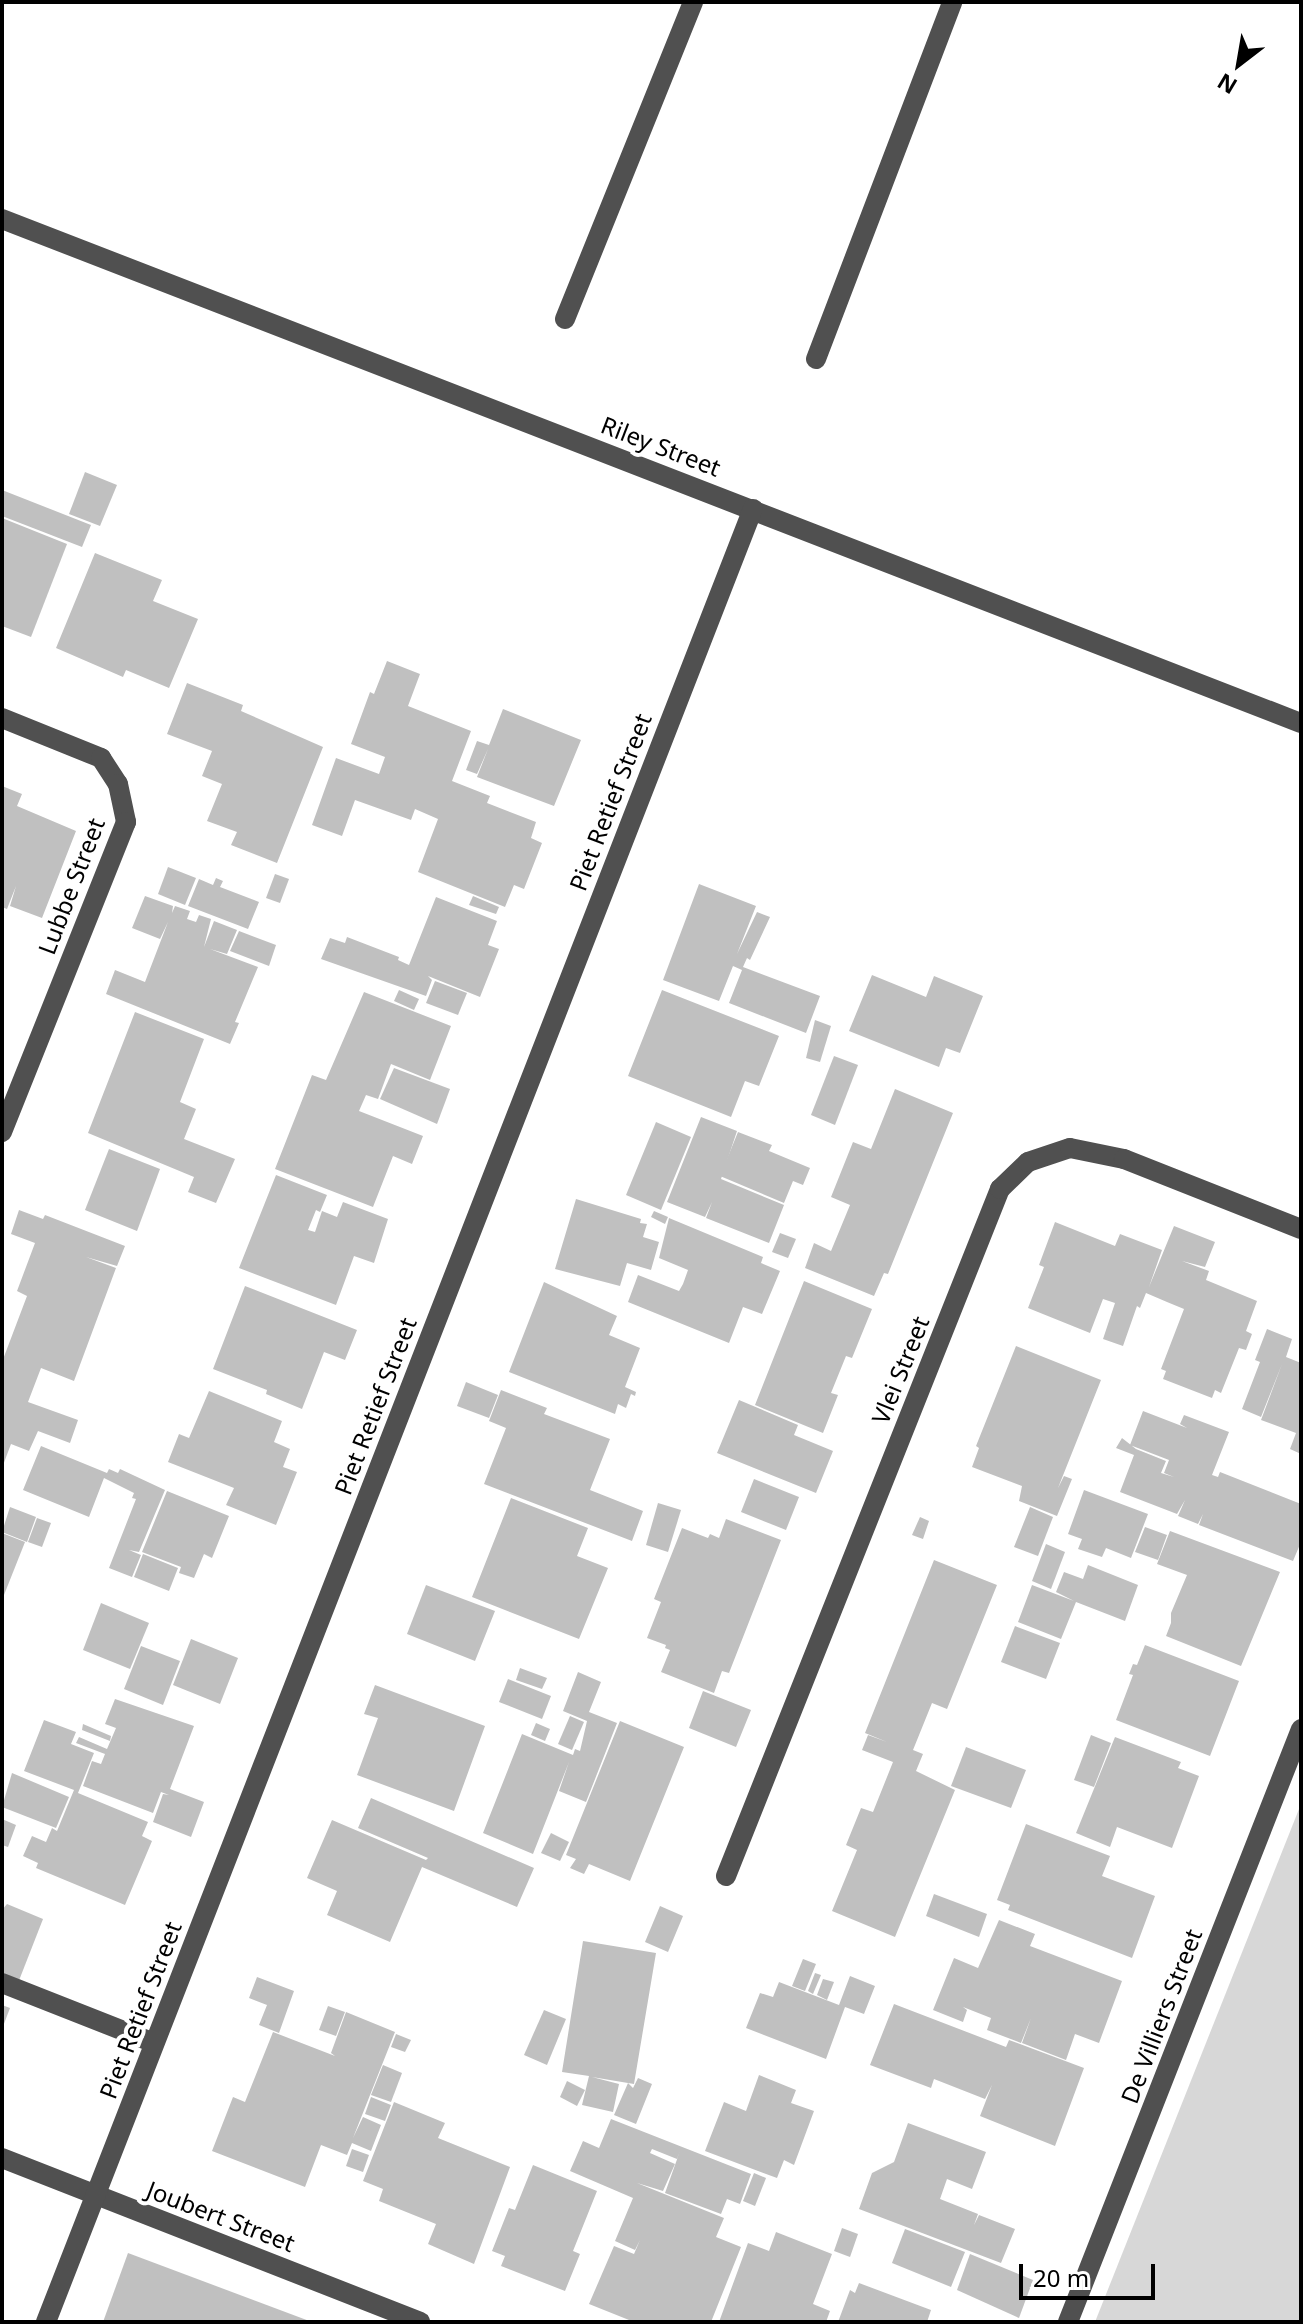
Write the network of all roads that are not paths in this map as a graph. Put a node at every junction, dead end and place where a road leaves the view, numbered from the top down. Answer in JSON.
{"nodes":[{"id":1,"x":693,"y":2,"type":"edge"},
{"id":2,"x":952,"y":2,"type":"edge"},
{"id":3,"x":2,"y":219,"type":"edge"},
{"id":4,"x":565,"y":319,"type":"dead end"},
{"id":5,"x":816,"y":359,"type":"dead end"},
{"id":6,"x":753,"y":509,"type":"junction"},
{"id":7,"x":2,"y":718,"type":"edge"},
{"id":8,"x":1301,"y":723,"type":"edge"},
{"id":9,"x":2,"y":1132,"type":"edge"},
{"id":10,"x":1301,"y":1229,"type":"edge"},
{"id":11,"x":1301,"y":1729,"type":"edge"},
{"id":12,"x":726,"y":1876,"type":"dead end"},
{"id":13,"x":2,"y":1983,"type":"edge"},
{"id":14,"x":154,"y":2043,"type":"junction"},
{"id":15,"x":2,"y":2158,"type":"edge"},
{"id":16,"x":96,"y":2195,"type":"junction"},
{"id":17,"x":46,"y":2322,"type":"edge"},
{"id":18,"x":420,"y":2322,"type":"edge"},
{"id":19,"x":1068,"y":2322,"type":"edge"}],
"edges":[{"from":1,"to":4,"type":"street"},
{"from":2,"to":5,"type":"street"},
{"from":3,"to":6,"type":"street","name":"Riley Street"},
{"from":6,"to":8,"type":"street","name":"Riley Street"},
{"from":6,"to":14,"type":"street","name":"Piet Retief Street"},
{"from":7,"to":9,"type":"street","name":"Lubbe Street"},
{"from":10,"to":12,"type":"street","name":"Vlei Street"},
{"from":11,"to":19,"type":"street","name":"De Villiers Street"},
{"from":13,"to":14,"type":"street"},
{"from":14,"to":16,"type":"street","name":"Piet Retief Street"},
{"from":15,"to":16,"type":"street","name":"Joubert Street"},
{"from":16,"to":17,"type":"street","name":"Piet Retief Street"},
{"from":16,"to":18,"type":"street","name":"Joubert Street"}]}
